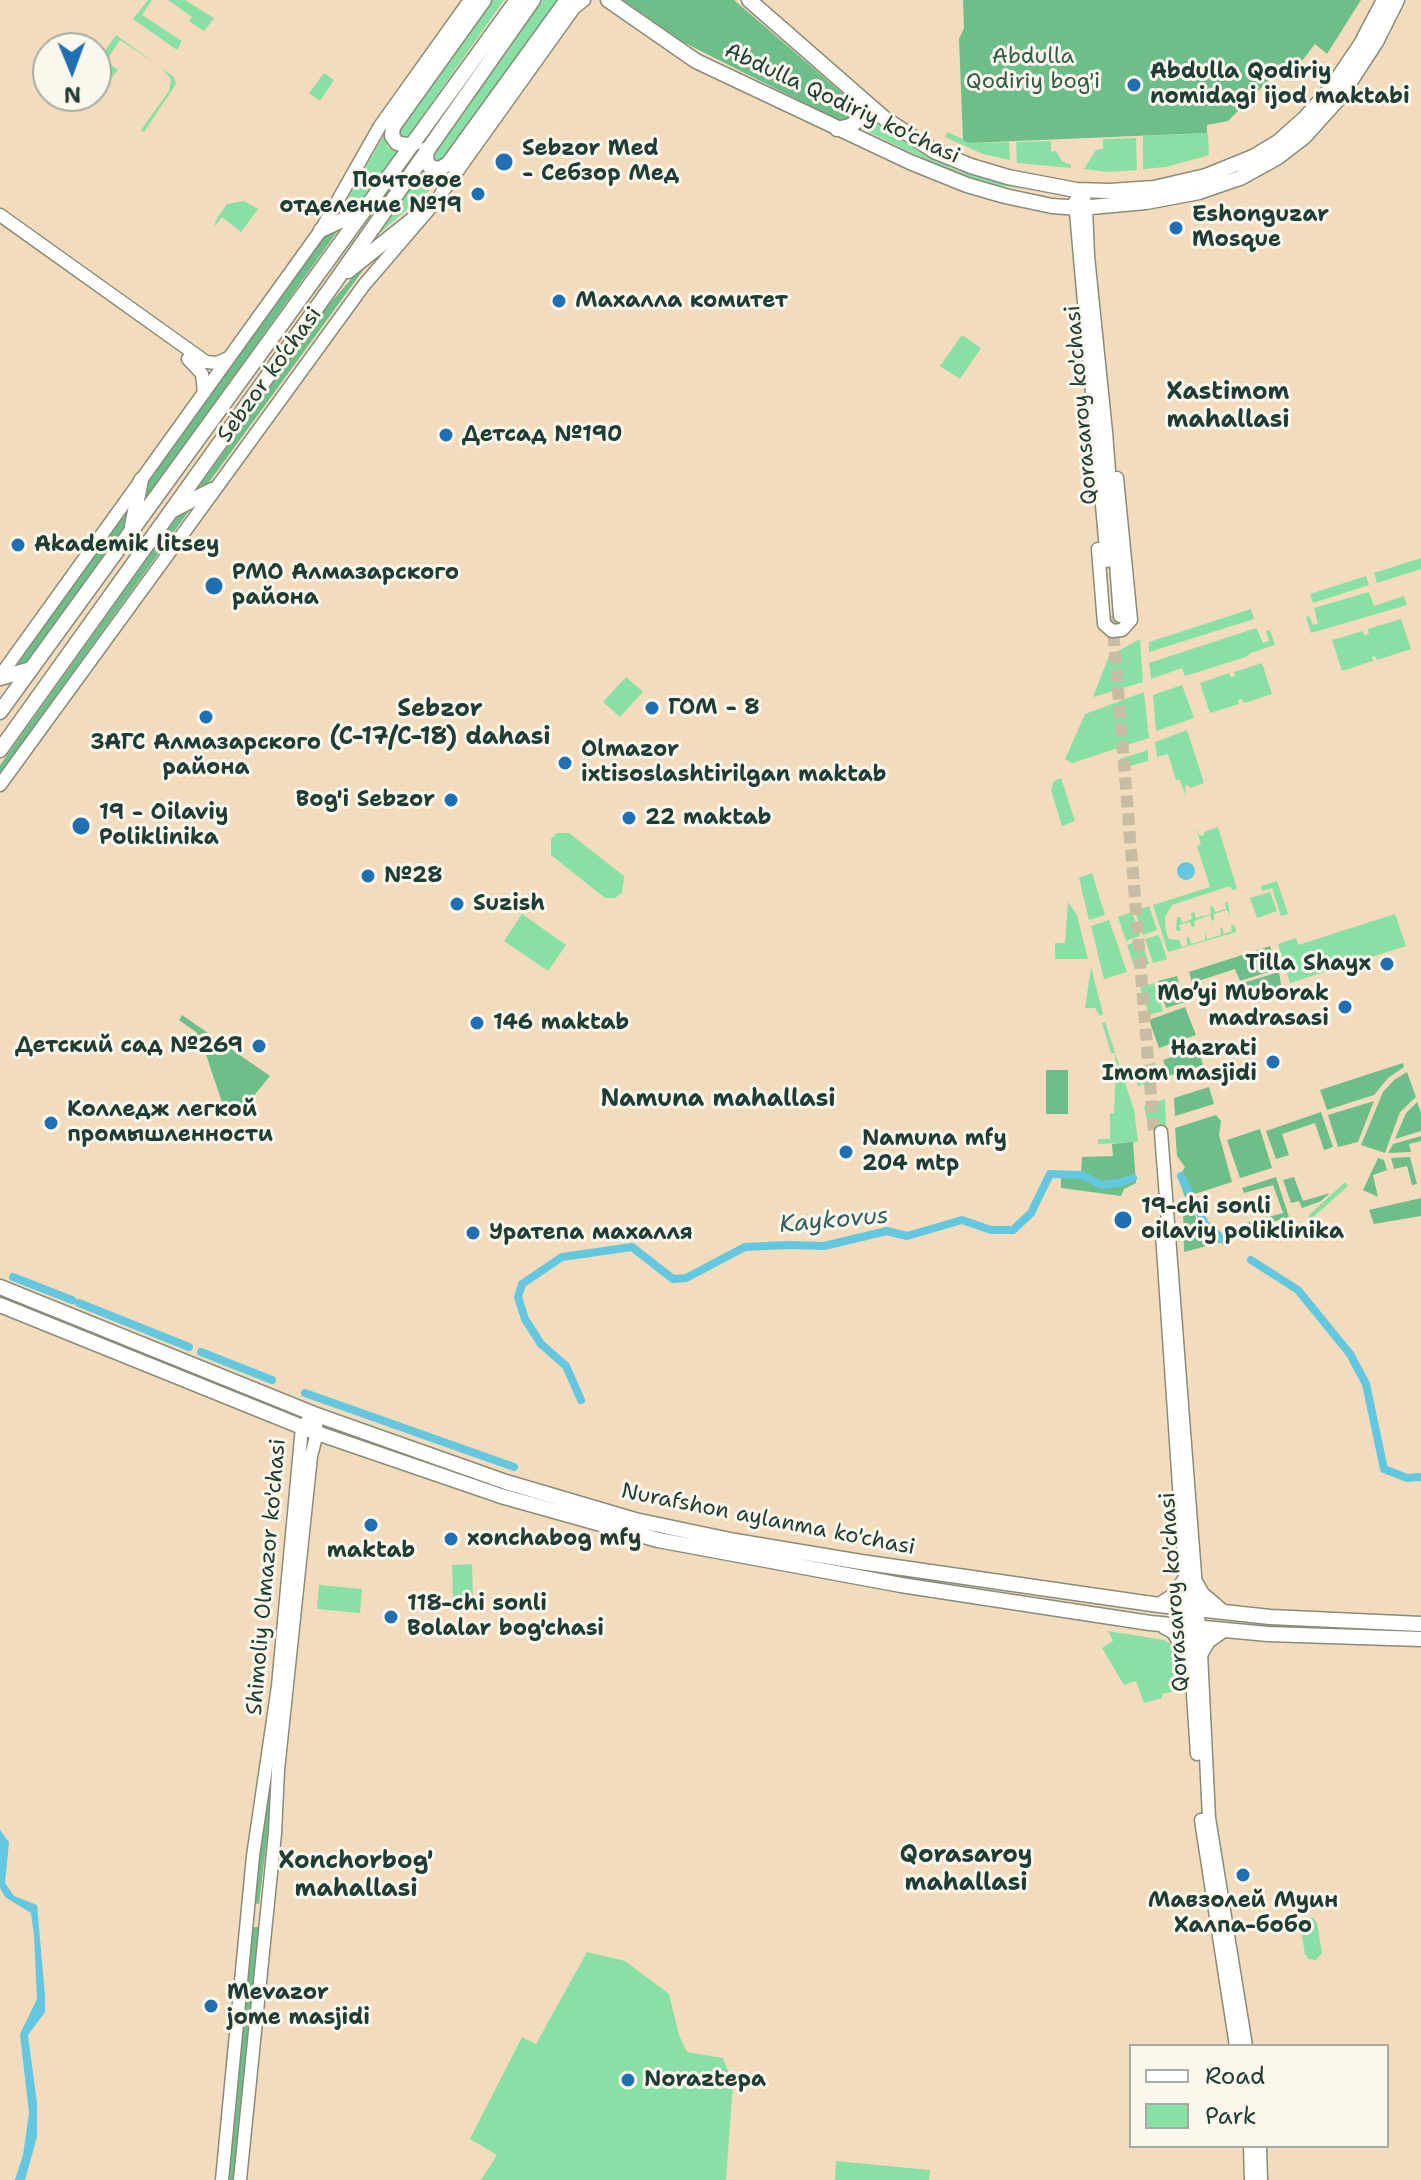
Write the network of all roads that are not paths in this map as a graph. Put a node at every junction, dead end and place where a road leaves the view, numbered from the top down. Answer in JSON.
{"nodes":[{"id":1,"x":470,"y":0,"type":"edge"},
{"id":2,"x":484,"y":0,"type":"edge"},
{"id":3,"x":517,"y":0,"type":"edge"},
{"id":4,"x":533,"y":0,"type":"edge"},
{"id":5,"x":567,"y":0,"type":"edge"},
{"id":6,"x":584,"y":0,"type":"edge"},
{"id":7,"x":608,"y":0,"type":"edge"},
{"id":8,"x":749,"y":0,"type":"edge"},
{"id":9,"x":1384,"y":0,"type":"edge"},
{"id":10,"x":1397,"y":0,"type":"edge"},
{"id":11,"x":855,"y":92,"type":"junction"},
{"id":12,"x":454,"y":100,"type":"junction"},
{"id":13,"x":836,"y":129,"type":"junction"},
{"id":14,"x":421,"y":146,"type":"junction"},
{"id":15,"x":1079,"y":190,"type":"junction"},
{"id":16,"x":436,"y":201,"type":"junction"},
{"id":17,"x":1080,"y":207,"type":"junction"},
{"id":18,"x":366,"y":209,"type":"junction"},
{"id":19,"x":0,"y":215,"type":"edge"},
{"id":20,"x":0,"y":224,"type":"edge"},
{"id":21,"x":321,"y":230,"type":"junction"},
{"id":22,"x":335,"y":282,"type":"junction"},
{"id":23,"x":228,"y":358,"type":"junction"},
{"id":24,"x":204,"y":393,"type":"junction"},
{"id":25,"x":1101,"y":431,"type":"junction"},
{"id":26,"x":141,"y":480,"type":"junction"},
{"id":27,"x":212,"y":490,"type":"junction"},
{"id":28,"x":169,"y":512,"type":"junction"},
{"id":29,"x":132,"y":532,"type":"junction"},
{"id":30,"x":89,"y":590,"type":"junction"},
{"id":31,"x":107,"y":601,"type":"junction"},
{"id":32,"x":1116,"y":616,"type":"tunnel mouth"},
{"id":33,"x":31,"y":669,"type":"junction"},
{"id":34,"x":0,"y":677,"type":"edge"},
{"id":35,"x":0,"y":712,"type":"edge"},
{"id":36,"x":0,"y":750,"type":"edge"},
{"id":37,"x":0,"y":785,"type":"edge"},
{"id":38,"x":1158,"y":1133,"type":"tunnel mouth"},
{"id":39,"x":2,"y":1288,"type":"edge"},
{"id":40,"x":0,"y":1305,"type":"edge"},
{"id":41,"x":314,"y":1414,"type":"junction"},
{"id":42,"x":302,"y":1427,"type":"junction"},
{"id":43,"x":317,"y":1433,"type":"junction"},
{"id":44,"x":603,"y":1518,"type":"junction"},
{"id":45,"x":298,"y":1522,"type":"junction"},
{"id":46,"x":904,"y":1569,"type":"junction"},
{"id":47,"x":1189,"y":1580,"type":"junction"},
{"id":48,"x":901,"y":1585,"type":"junction"},
{"id":49,"x":1159,"y":1605,"type":"junction"},
{"id":50,"x":1191,"y":1609,"type":"junction"},
{"id":51,"x":1223,"y":1612,"type":"junction"},
{"id":52,"x":1157,"y":1624,"type":"junction"},
{"id":53,"x":1417,"y":1624,"type":"edge"},
{"id":54,"x":1193,"y":1628,"type":"junction"},
{"id":55,"x":1222,"y":1631,"type":"junction"},
{"id":56,"x":1417,"y":1639,"type":"edge"},
{"id":57,"x":1195,"y":1654,"type":"junction"},
{"id":58,"x":283,"y":1686,"type":"junction"},
{"id":59,"x":1236,"y":2044,"type":"edge"},
{"id":60,"x":1246,"y":2044,"type":"edge"},
{"id":61,"x":1250,"y":2148,"type":"edge"},
{"id":62,"x":1260,"y":2148,"type":"edge"},
{"id":63,"x":222,"y":2180,"type":"edge"},
{"id":64,"x":240,"y":2180,"type":"edge"},
{"id":65,"x":1251,"y":2180,"type":"edge"},
{"id":66,"x":1261,"y":2180,"type":"edge"}],
"edges":[{"from":1,"to":21,"type":"main road","name":"Sebzor ko‘chasi"},
{"from":2,"to":14,"type":"main road"},
{"from":3,"to":12,"type":"main road","name":"Sebzor ko‘chasi"},
{"from":4,"to":12,"type":"main road","name":"Sebzor ko‘chasi"},
{"from":5,"to":14,"type":"main road"},
{"from":6,"to":16,"type":"main road","name":"Sebzor ko‘chasi"},
{"from":7,"to":13,"type":"main road","name":"Abdulla Qodiriy ko'chasi"},
{"from":8,"to":11,"type":"main road","name":"Abdulla Qodiriy ko'chasi"},
{"from":9,"to":15,"type":"main road","name":"Abdulla Qodiriy ko'chasi"},
{"from":10,"to":17,"type":"main road","name":"Abdulla Qodiriy ko'chasi"},
{"from":11,"to":13,"type":"main road"},
{"from":11,"to":15,"type":"main road","name":"Abdulla Qodiriy ko'chasi"},
{"from":12,"to":14,"type":"main road","name":"Sebzor ko‘chasi"},
{"from":13,"to":17,"type":"main road","name":"Abdulla Qodiriy ko'chasi"},
{"from":14,"to":18,"type":"main road","name":"Sebzor ko‘chasi"},
{"from":14,"to":22,"type":"main road","name":"Sebzor ko‘chasi"},
{"from":15,"to":17,"type":"main road","name":"Qorasaroy ko'chasi"},
{"from":16,"to":22,"type":"main road"},
{"from":16,"to":27,"type":"main road","name":"Sebzor ko‘chasi"},
{"from":17,"to":25,"type":"main road","name":"Qorasaroy ko'chasi"},
{"from":18,"to":21,"type":"main road"},
{"from":18,"to":29,"type":"main road","name":"Sebzor ko‘chasi"},
{"from":19,"to":23,"type":"main road"},
{"from":20,"to":24,"type":"main road"},
{"from":21,"to":23,"type":"main road","name":"Sebzor ko‘chasi"},
{"from":22,"to":28,"type":"main road","name":"Sebzor ko‘chasi"},
{"from":23,"to":24,"type":"main road","name":"Sebzor ko‘chasi"},
{"from":24,"to":26,"type":"main road","name":"Sebzor ko‘chasi"},
{"from":25,"to":25,"type":"main road"},
{"from":25,"to":32,"type":"main road","name":"Qorasaroy ko'chasi"},
{"from":26,"to":29,"type":"main road"},
{"from":26,"to":34,"type":"main road","name":"Sebzor ko‘chasi"},
{"from":27,"to":28,"type":"main road"},
{"from":27,"to":37,"type":"main road","name":"Sebzor ko‘chasi"},
{"from":28,"to":31,"type":"main road","name":"Sebzor ko‘chasi"},
{"from":29,"to":30,"type":"main road","name":"Sebzor ko‘chasi"},
{"from":30,"to":31,"type":"main road"},
{"from":30,"to":33,"type":"main road","name":"Sebzor ko‘chasi"},
{"from":31,"to":36,"type":"main road","name":"Sebzor ko‘chasi"},
{"from":33,"to":34,"type":"main road"},
{"from":33,"to":35,"type":"main road","name":"Sebzor ko‘chasi"},
{"from":38,"to":47,"type":"main road","name":"Qorasaroy ko'chasi"},
{"from":39,"to":41,"type":"main road","name":"Nurafshon aylanma ko'chasi"},
{"from":40,"to":42,"type":"main road","name":"Nurafshon aylanma ko'chasi"},
{"from":41,"to":42,"type":"main road","name":"Shimoliy Olmazor ko'chasi"},
{"from":41,"to":43,"type":"main road","name":"Shimoliy Olmazor ko'chasi"},
{"from":41,"to":44,"type":"main road","name":"Nurafshon aylanma ko'chasi"},
{"from":42,"to":43,"type":"main road","name":"Nurafshon aylanma ko'chasi"},
{"from":42,"to":45,"type":"main road","name":"Shimoliy Olmazor ko'chasi"},
{"from":43,"to":44,"type":"main road","name":"Nurafshon aylanma ko'chasi"},
{"from":43,"to":45,"type":"main road","name":"Shimoliy Olmazor ko'chasi"},
{"from":44,"to":46,"type":"main road","name":"Nurafshon aylanma ko'chasi"},
{"from":44,"to":48,"type":"main road","name":"Nurafshon aylanma ko'chasi"},
{"from":45,"to":58,"type":"main road","name":"Shimoliy Olmazor ko'chasi"},
{"from":46,"to":48,"type":"main road"},
{"from":46,"to":49,"type":"main road","name":"Nurafshon aylanma ko'chasi"},
{"from":47,"to":49,"type":"main road"},
{"from":47,"to":50,"type":"main road","name":"Qorasaroy ko'chasi"},
{"from":47,"to":51,"type":"main road"},
{"from":48,"to":52,"type":"main road","name":"Nurafshon aylanma ko'chasi"},
{"from":49,"to":50,"type":"main road","name":"Nurafshon aylanma ko'chasi"},
{"from":50,"to":51,"type":"main road","name":"Nurafshon aylanma ko'chasi"},
{"from":50,"to":54,"type":"main road","name":"Qorasaroy ko'chasi"},
{"from":51,"to":53,"type":"main road","name":"Nurafshon aylanma ko'chasi"},
{"from":52,"to":54,"type":"main road","name":"Nurafshon aylanma ko'chasi"},
{"from":52,"to":57,"type":"main road"},
{"from":53,"to":56,"type":"main road"},
{"from":54,"to":55,"type":"main road","name":"Nurafshon aylanma ko'chasi"},
{"from":54,"to":57,"type":"main road","name":"Qorasaroy ko'chasi"},
{"from":55,"to":56,"type":"main road","name":"Nurafshon aylanma ko'chasi"},
{"from":55,"to":57,"type":"main road"},
{"from":57,"to":59,"type":"main road","name":"Qorasaroy ko'chasi"},
{"from":57,"to":60,"type":"main road","name":"Qorasaroy ko'chasi"},
{"from":58,"to":63,"type":"main road","name":"Shimoliy Olmazor ko'chasi"},
{"from":58,"to":64,"type":"main road","name":"Shimoliy Olmazor ko'chasi"},
{"from":61,"to":65,"type":"main road"},
{"from":62,"to":66,"type":"main road"}]}
